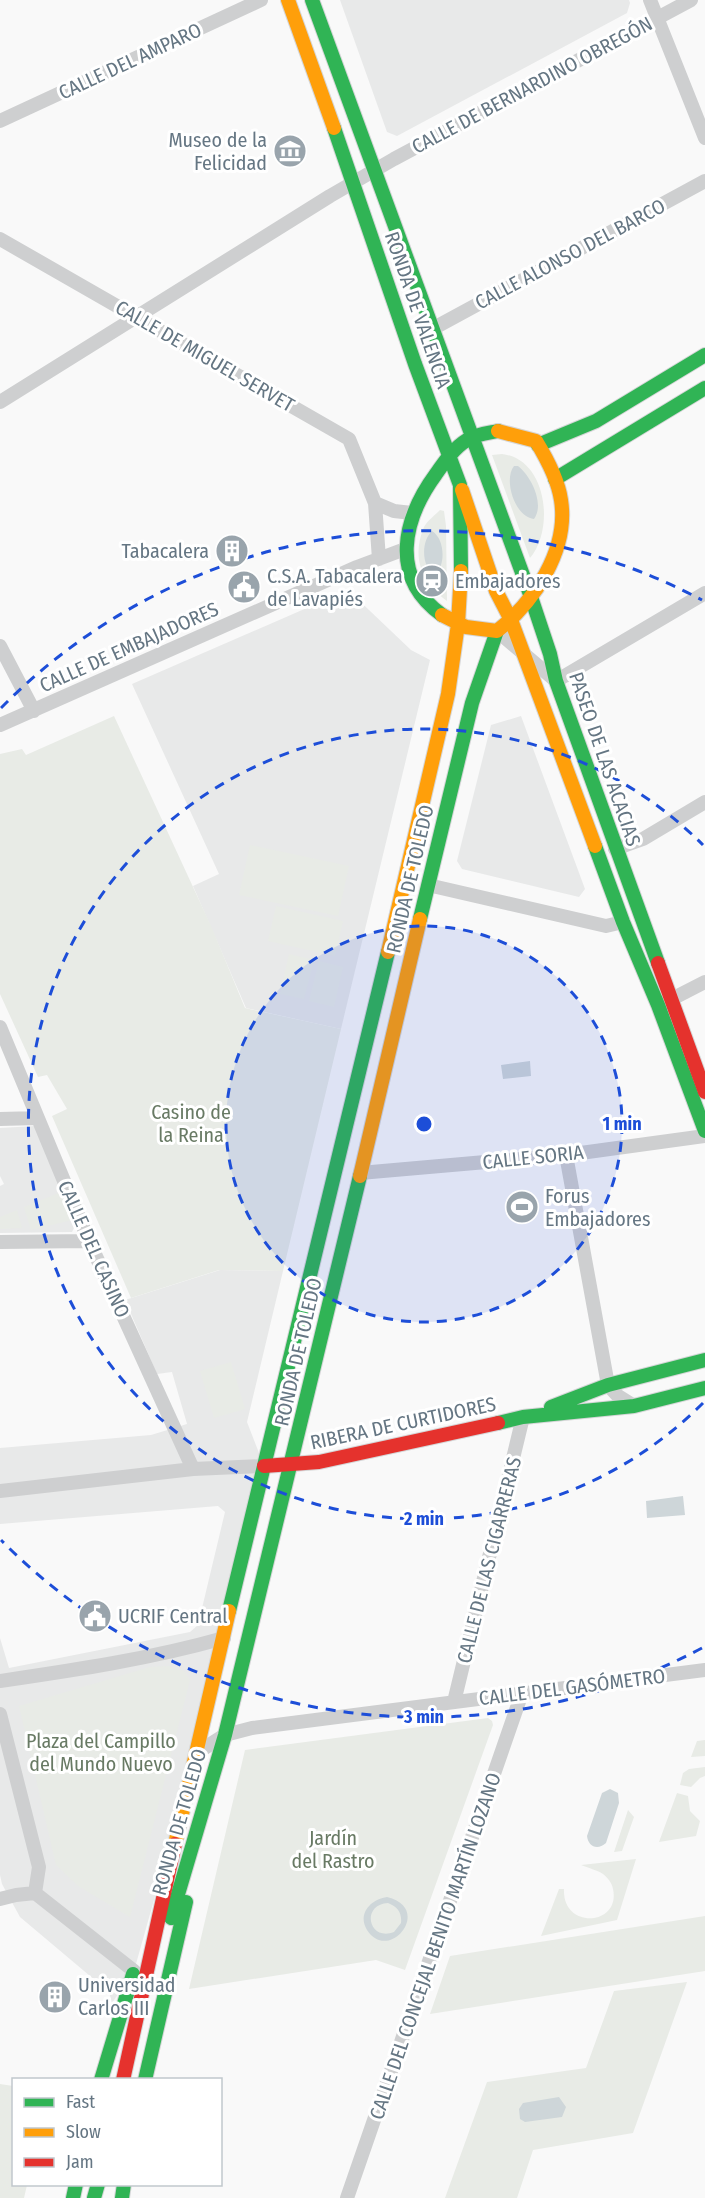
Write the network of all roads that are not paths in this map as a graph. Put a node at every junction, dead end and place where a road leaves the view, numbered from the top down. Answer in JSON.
{"nodes":[{"id":1,"x":261,"y":0,"type":"edge"},
{"id":2,"x":288,"y":0,"type":"edge"},
{"id":3,"x":312,"y":0,"type":"edge"},
{"id":4,"x":650,"y":0,"type":"edge"},
{"id":5,"x":691,"y":0,"type":"edge"},
{"id":6,"x":657,"y":18,"type":"junction"},
{"id":7,"x":0,"y":121,"type":"edge"},
{"id":8,"x":705,"y":138,"type":"edge"},
{"id":9,"x":374,"y":171,"type":"junction"},
{"id":10,"x":705,"y":181,"type":"edge"},
{"id":11,"x":354,"y":183,"type":"junction"},
{"id":12,"x":0,"y":239,"type":"edge"},
{"id":13,"x":137,"y":317,"type":"junction"},
{"id":14,"x":434,"y":328,"type":"junction"},
{"id":15,"x":705,"y":354,"type":"edge"},
{"id":16,"x":705,"y":388,"type":"edge"},
{"id":17,"x":0,"y":402,"type":"edge"},
{"id":18,"x":473,"y":437,"type":"junction"},
{"id":19,"x":538,"y":445,"type":"junction"},
{"id":20,"x":449,"y":457,"type":"junction"},
{"id":21,"x":555,"y":478,"type":"junction"},
{"id":22,"x":460,"y":485,"type":"junction"},
{"id":23,"x":375,"y":503,"type":"junction"},
{"id":24,"x":412,"y":513,"type":"junction"},
{"id":25,"x":405,"y":549,"type":"junction"},
{"id":26,"x":379,"y":559,"type":"junction"},
{"id":27,"x":705,"y":593,"type":"edge"},
{"id":28,"x":531,"y":597,"type":"junction"},
{"id":29,"x":511,"y":620,"type":"junction"},
{"id":30,"x":458,"y":624,"type":"junction"},
{"id":31,"x":497,"y":631,"type":"junction"},
{"id":32,"x":456,"y":640,"type":"joint"},
{"id":33,"x":0,"y":646,"type":"edge"},
{"id":34,"x":525,"y":656,"type":"junction"},
{"id":35,"x":556,"y":681,"type":"junction"},
{"id":36,"x":34,"y":711,"type":"junction"},
{"id":37,"x":0,"y":725,"type":"edge"},
{"id":38,"x":705,"y":802,"type":"edge"},
{"id":39,"x":615,"y":849,"type":"junction"},
{"id":40,"x":428,"y":885,"type":"junction"},
{"id":41,"x":623,"y":922,"type":"junction"},
{"id":42,"x":705,"y":982,"type":"edge"},
{"id":43,"x":665,"y":1003,"type":"junction"},
{"id":44,"x":0,"y":1027,"type":"edge"},
{"id":45,"x":705,"y":1092,"type":"edge"},
{"id":46,"x":38,"y":1118,"type":"junction"},
{"id":47,"x":0,"y":1119,"type":"edge"},
{"id":48,"x":705,"y":1131,"type":"edge"},
{"id":49,"x":705,"y":1136,"type":"edge"},
{"id":50,"x":566,"y":1155,"type":"junction"},
{"id":51,"x":360,"y":1173,"type":"junction"},
{"id":52,"x":89,"y":1241,"type":"junction"},
{"id":53,"x":0,"y":1242,"type":"edge"},
{"id":54,"x":705,"y":1360,"type":"edge"},
{"id":55,"x":608,"y":1385,"type":"junction"},
{"id":56,"x":705,"y":1388,"type":"edge"},
{"id":57,"x":634,"y":1406,"type":"junction"},
{"id":58,"x":524,"y":1417,"type":"junction"},
{"id":59,"x":291,"y":1465,"type":"junction"},
{"id":60,"x":264,"y":1466,"type":"junction"},
{"id":61,"x":193,"y":1469,"type":"junction"},
{"id":62,"x":0,"y":1491,"type":"edge"},
{"id":63,"x":224,"y":1638,"type":"junction"},
{"id":64,"x":705,"y":1670,"type":"edge"},
{"id":65,"x":0,"y":1681,"type":"edge"},
{"id":66,"x":522,"y":1693,"type":"junction"},
{"id":67,"x":454,"y":1702,"type":"junction"},
{"id":68,"x":0,"y":1714,"type":"edge"},
{"id":69,"x":225,"y":1735,"type":"junction"},
{"id":70,"x":195,"y":1754,"type":"junction"},
{"id":71,"x":6,"y":1767,"type":"edge"},
{"id":72,"x":35,"y":1893,"type":"junction"},
{"id":73,"x":0,"y":1899,"type":"edge"},
{"id":74,"x":134,"y":1971,"type":"junction"},
{"id":75,"x":101,"y":2078,"type":"edge"},
{"id":76,"x":123,"y":2078,"type":"edge"},
{"id":77,"x":123,"y":2078,"type":"edge"},
{"id":78,"x":145,"y":2078,"type":"edge"},
{"id":79,"x":347,"y":2198,"type":"edge"}],
"edges":[{"from":1,"to":7,"type":"street","name":"CALLE DEL AMPARO"},
{"from":2,"to":11,"type":"main road","name":"RONDA DE VALENCIA"},
{"from":3,"to":9,"type":"main road","name":"RONDA DE VALENCIA"},
{"from":4,"to":6,"type":"street"},
{"from":5,"to":6,"type":"street","name":"CALLE DE BERNARDINO OBREGÓN"},
{"from":6,"to":8,"type":"street"},
{"from":6,"to":9,"type":"street","name":"CALLE DE BERNARDINO OBREGÓN"},
{"from":9,"to":11,"type":"street","name":"CALLE DE BERNARDINO OBREGÓN"},
{"from":9,"to":14,"type":"main road","name":"RONDA DE VALENCIA"},
{"from":10,"to":14,"type":"street","name":"CALLE ALONSO DEL BARCO"},
{"from":11,"to":13,"type":"street","name":"CALLE DE BERNARDINO OBREGÓN"},
{"from":11,"to":20,"type":"main road","name":"RONDA DE VALENCIA"},
{"from":12,"to":13,"type":"street","name":"CALLE DE MIGUEL SERVET"},
{"from":13,"to":17,"type":"street","name":"CALLE DE BERNARDINO OBREGÓN"},
{"from":13,"to":23,"type":"street","name":"CALLE DE MIGUEL SERVET"},
{"from":14,"to":18,"type":"main road","name":"RONDA DE VALENCIA"},
{"from":15,"to":19,"type":"main road"},
{"from":16,"to":21,"type":"main road"},
{"from":18,"to":19,"type":"main road"},
{"from":18,"to":20,"type":"main road"},
{"from":18,"to":28,"type":"main road","name":"PASEO DE LAS ACACIAS"},
{"from":19,"to":21,"type":"main road"},
{"from":20,"to":22,"type":"main road","name":"RONDA DE VALENCIA"},
{"from":20,"to":24,"type":"main road"},
{"from":21,"to":28,"type":"main road"},
{"from":22,"to":29,"type":"main road","name":"PASEO DE LAS ACACIAS"},
{"from":22,"to":30,"type":"main road","name":"RONDA DE VALENCIA"},
{"from":23,"to":24,"type":"street"},
{"from":23,"to":26,"type":"street","name":"CALLE DE MIGUEL SERVET"},
{"from":24,"to":25,"type":"main road"},
{"from":25,"to":26,"type":"street","name":"CALLE DE EMBAJADORES"},
{"from":25,"to":30,"type":"main road"},
{"from":26,"to":36,"type":"street","name":"CALLE DE EMBAJADORES"},
{"from":27,"to":35,"type":"street"},
{"from":28,"to":29,"type":"main road"},
{"from":28,"to":35,"type":"main road","name":"PASEO DE LAS ACACIAS"},
{"from":29,"to":31,"type":"main road"},
{"from":29,"to":34,"type":"main road","name":"PASEO DE LAS ACACIAS"},
{"from":30,"to":31,"type":"main road"},
{"from":30,"to":32,"type":"main road","name":"RONDA DE VALENCIA"},
{"from":31,"to":34,"type":"street"},
{"from":31,"to":40,"type":"main road","name":"RONDA DE TOLEDO"},
{"from":32,"to":60,"type":"main road","name":"RONDA DE TOLEDO"},
{"from":33,"to":36,"type":"street"},
{"from":34,"to":35,"type":"street"},
{"from":34,"to":41,"type":"main road","name":"PASEO DE LAS ACACIAS"},
{"from":35,"to":39,"type":"main road","name":"PASEO DE LAS ACACIAS"},
{"from":36,"to":37,"type":"street","name":"CALLE DE EMBAJADORES"},
{"from":38,"to":39,"type":"street"},
{"from":39,"to":43,"type":"main road","name":"PASEO DE LAS ACACIAS"},
{"from":40,"to":41,"type":"street"},
{"from":40,"to":51,"type":"main road","name":"RONDA DE TOLEDO"},
{"from":41,"to":43,"type":"main road","name":"PASEO DE LAS ACACIAS"},
{"from":42,"to":43,"type":"street"},
{"from":43,"to":45,"type":"main road","name":"PASEO DE LAS ACACIAS"},
{"from":43,"to":48,"type":"main road","name":"PASEO DE LAS ACACIAS"},
{"from":44,"to":46,"type":"street","name":"CALLE DEL CASINO"},
{"from":46,"to":47,"type":"street"},
{"from":46,"to":52,"type":"street","name":"CALLE DEL CASINO"},
{"from":49,"to":50,"type":"street","name":"CALLE SORIA"},
{"from":50,"to":51,"type":"street","name":"CALLE SORIA"},
{"from":50,"to":55,"type":"street"},
{"from":51,"to":59,"type":"main road","name":"RONDA DE TOLEDO"},
{"from":52,"to":53,"type":"street"},
{"from":52,"to":61,"type":"street","name":"CALLE DEL CASINO"},
{"from":54,"to":55,"type":"main road","name":"RIBERA DE CURTIDORES"},
{"from":55,"to":57,"type":"street"},
{"from":55,"to":58,"type":"main road","name":"RIBERA DE CURTIDORES"},
{"from":56,"to":57,"type":"main road","name":"RIBERA DE CURTIDORES"},
{"from":57,"to":58,"type":"main road","name":"RIBERA DE CURTIDORES"},
{"from":58,"to":59,"type":"main road","name":"RIBERA DE CURTIDORES"},
{"from":58,"to":67,"type":"street","name":"CALLE DE LAS CIGARRERAS"},
{"from":59,"to":60,"type":"main road","name":"RIBERA DE CURTIDORES"},
{"from":59,"to":69,"type":"main road","name":"RONDA DE TOLEDO"},
{"from":60,"to":61,"type":"street"},
{"from":60,"to":63,"type":"main road","name":"RONDA DE TOLEDO"},
{"from":61,"to":62,"type":"street"},
{"from":63,"to":65,"type":"street"},
{"from":63,"to":70,"type":"main road","name":"RONDA DE TOLEDO"},
{"from":64,"to":66,"type":"street","name":"CALLE DEL GASÓMETRO"},
{"from":66,"to":67,"type":"street","name":"CALLE DEL GASÓMETRO"},
{"from":66,"to":79,"type":"street","name":"CALLE DEL CONCEJAL BENITO MARTÍN LOZANO"},
{"from":67,"to":69,"type":"street","name":"CALLE DEL GASÓMETRO"},
{"from":68,"to":71,"type":"street"},
{"from":69,"to":70,"type":"street","name":"CALLE DEL GASÓMETRO"},
{"from":69,"to":76,"type":"main road","name":"RONDA DE TOLEDO"},
{"from":69,"to":78,"type":"main road"},
{"from":70,"to":74,"type":"main road"},
{"from":70,"to":77,"type":"main road","name":"RONDA DE TOLEDO"},
{"from":71,"to":72,"type":"street"},
{"from":72,"to":73,"type":"street"},
{"from":72,"to":74,"type":"street"},
{"from":74,"to":75,"type":"main road"}]}
